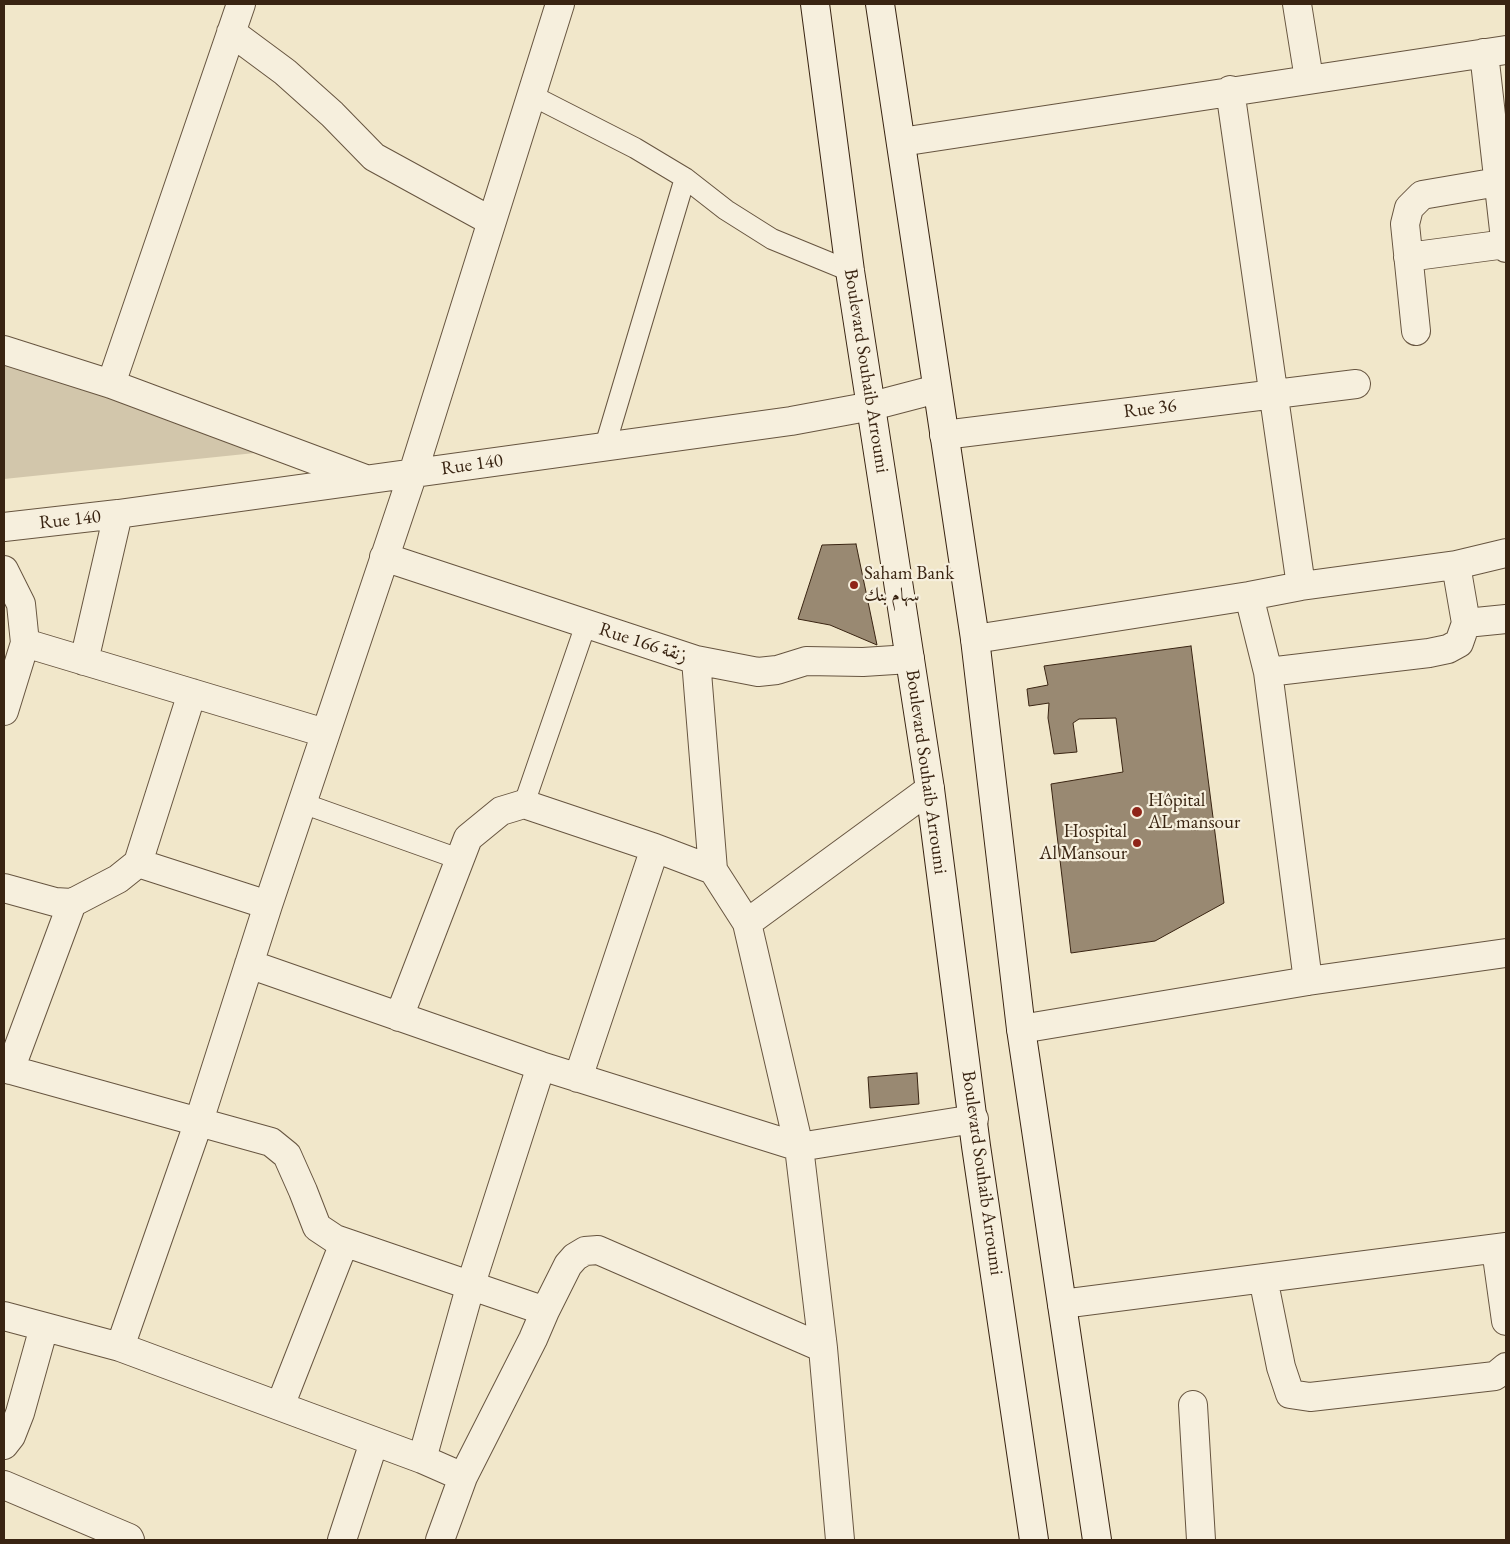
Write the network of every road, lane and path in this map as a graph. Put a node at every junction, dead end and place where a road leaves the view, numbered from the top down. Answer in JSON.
{"nodes":[{"id":1,"x":241,"y":4,"type":"edge"},
{"id":2,"x":560,"y":4,"type":"edge"},
{"id":3,"x":815,"y":4,"type":"edge"},
{"id":4,"x":880,"y":4,"type":"edge"},
{"id":5,"x":1297,"y":4,"type":"edge"},
{"id":6,"x":231,"y":32,"type":"junction"},
{"id":7,"x":1495,"y":52,"type":"edge"},
{"id":8,"x":1309,"y":78,"type":"junction"},
{"id":9,"x":1230,"y":90,"type":"junction"},
{"id":10,"x":531,"y":95,"type":"junction"},
{"id":11,"x":901,"y":142,"type":"junction"},
{"id":12,"x":685,"y":178,"type":"junction"},
{"id":13,"x":1498,"y":182,"type":"junction"},
{"id":14,"x":491,"y":221,"type":"junction"},
{"id":15,"x":1506,"y":246,"type":"edge"},
{"id":16,"x":1408,"y":257,"type":"junction"},
{"id":17,"x":850,"y":271,"type":"junction"},
{"id":18,"x":1416,"y":331,"type":"dead end"},
{"id":19,"x":4,"y":350,"type":"edge"},
{"id":20,"x":111,"y":384,"type":"junction"},
{"id":21,"x":1356,"y":384,"type":"dead end"},
{"id":22,"x":937,"y":389,"type":"junction"},
{"id":23,"x":1274,"y":394,"type":"junction"},
{"id":24,"x":872,"y":406,"type":"junction"},
{"id":25,"x":944,"y":435,"type":"junction"},
{"id":26,"x":606,"y":446,"type":"junction"},
{"id":27,"x":413,"y":473,"type":"junction"},
{"id":28,"x":366,"y":479,"type":"junction"},
{"id":29,"x":118,"y":514,"type":"junction"},
{"id":30,"x":4,"y":527,"type":"edge"},
{"id":31,"x":1506,"y":553,"type":"edge"},
{"id":32,"x":384,"y":557,"type":"junction"},
{"id":33,"x":1456,"y":565,"type":"junction"},
{"id":34,"x":4,"y":570,"type":"edge"},
{"id":35,"x":1301,"y":586,"type":"junction"},
{"id":36,"x":1249,"y":596,"type":"junction"},
{"id":37,"x":1506,"y":619,"type":"edge"},
{"id":38,"x":1466,"y":623,"type":"junction"},
{"id":39,"x":586,"y":624,"type":"junction"},
{"id":40,"x":975,"y":639,"type":"junction"},
{"id":41,"x":25,"y":644,"type":"junction"},
{"id":42,"x":910,"y":659,"type":"junction"},
{"id":43,"x":696,"y":660,"type":"junction"},
{"id":44,"x":84,"y":661,"type":"junction"},
{"id":45,"x":1268,"y":672,"type":"junction"},
{"id":46,"x":192,"y":694,"type":"junction"},
{"id":47,"x":4,"y":711,"type":"edge"},
{"id":48,"x":325,"y":733,"type":"junction"},
{"id":49,"x":930,"y":789,"type":"junction"},
{"id":50,"x":302,"y":803,"type":"junction"},
{"id":51,"x":524,"y":804,"type":"junction"},
{"id":52,"x":655,"y":848,"type":"junction"},
{"id":53,"x":459,"y":859,"type":"junction"},
{"id":54,"x":138,"y":863,"type":"junction"},
{"id":55,"x":713,"y":870,"type":"junction"},
{"id":56,"x":4,"y":888,"type":"edge"},
{"id":57,"x":72,"y":904,"type":"junction"},
{"id":58,"x":268,"y":905,"type":"junction"},
{"id":59,"x":747,"y":924,"type":"junction"},
{"id":60,"x":1506,"y":953,"type":"edge"},
{"id":61,"x":249,"y":964,"type":"junction"},
{"id":62,"x":1308,"y":981,"type":"junction"},
{"id":63,"x":399,"y":1017,"type":"junction"},
{"id":64,"x":1021,"y":1029,"type":"junction"},
{"id":65,"x":541,"y":1066,"type":"junction"},
{"id":66,"x":7,"y":1069,"type":"edge"},
{"id":67,"x":578,"y":1078,"type":"junction"},
{"id":68,"x":974,"y":1119,"type":"junction"},
{"id":69,"x":199,"y":1121,"type":"junction"},
{"id":70,"x":799,"y":1147,"type":"junction"},
{"id":71,"x":344,"y":1242,"type":"junction"},
{"id":72,"x":1501,"y":1248,"type":"edge"},
{"id":73,"x":1263,"y":1278,"type":"junction"},
{"id":74,"x":471,"y":1284,"type":"junction"},
{"id":75,"x":1062,"y":1304,"type":"junction"},
{"id":76,"x":545,"y":1311,"type":"junction"},
{"id":77,"x":4,"y":1316,"type":"edge"},
{"id":78,"x":1506,"y":1321,"type":"edge"},
{"id":79,"x":44,"y":1327,"type":"junction"},
{"id":80,"x":120,"y":1347,"type":"junction"},
{"id":81,"x":823,"y":1348,"type":"junction"},
{"id":82,"x":1506,"y":1367,"type":"edge"},
{"id":83,"x":1193,"y":1405,"type":"dead end"},
{"id":84,"x":280,"y":1406,"type":"junction"},
{"id":85,"x":374,"y":1442,"type":"junction"},
{"id":86,"x":4,"y":1445,"type":"edge"},
{"id":87,"x":422,"y":1459,"type":"junction"},
{"id":88,"x":463,"y":1477,"type":"junction"},
{"id":89,"x":4,"y":1485,"type":"edge"},
{"id":90,"x":130,"y":1540,"type":"edge"},
{"id":91,"x":342,"y":1540,"type":"edge"},
{"id":92,"x":440,"y":1540,"type":"edge"},
{"id":93,"x":840,"y":1540,"type":"edge"},
{"id":94,"x":1034,"y":1540,"type":"edge"},
{"id":95,"x":1097,"y":1540,"type":"edge"},
{"id":96,"x":1201,"y":1540,"type":"edge"}],
"edges":[{"from":1,"to":6,"type":"street"},
{"from":2,"to":10,"type":"street"},
{"from":3,"to":17,"type":"street","name":"Boulevard Souhaib Arroumi"},
{"from":4,"to":11,"type":"street"},
{"from":5,"to":8,"type":"street"},
{"from":6,"to":14,"type":"street"},
{"from":6,"to":20,"type":"street"},
{"from":7,"to":8,"type":"street"},
{"from":7,"to":13,"type":"street"},
{"from":8,"to":9,"type":"street"},
{"from":9,"to":11,"type":"street"},
{"from":9,"to":23,"type":"street"},
{"from":10,"to":12,"type":"lane"},
{"from":10,"to":14,"type":"street"},
{"from":11,"to":22,"type":"street"},
{"from":12,"to":17,"type":"lane"},
{"from":12,"to":26,"type":"lane"},
{"from":13,"to":15,"type":"street"},
{"from":13,"to":16,"type":"street"},
{"from":14,"to":27,"type":"street"},
{"from":15,"to":16,"type":"street"},
{"from":16,"to":18,"type":"street"},
{"from":17,"to":24,"type":"street","name":"Boulevard Souhaib Arroumi"},
{"from":19,"to":20,"type":"street"},
{"from":20,"to":28,"type":"street"},
{"from":21,"to":23,"type":"street","name":"Rue 36"},
{"from":22,"to":24,"type":"street","name":"Rue 140"},
{"from":22,"to":25,"type":"street"},
{"from":23,"to":25,"type":"street","name":"Rue 36"},
{"from":23,"to":35,"type":"street"},
{"from":24,"to":26,"type":"street","name":"Rue 140"},
{"from":24,"to":42,"type":"street","name":"Boulevard Souhaib Arroumi"},
{"from":25,"to":40,"type":"street"},
{"from":26,"to":27,"type":"street","name":"Rue 140"},
{"from":27,"to":28,"type":"street","name":"Rue 140"},
{"from":27,"to":32,"type":"street"},
{"from":28,"to":29,"type":"street","name":"Rue 140"},
{"from":29,"to":30,"type":"street","name":"Rue 140"},
{"from":29,"to":44,"type":"street"},
{"from":31,"to":33,"type":"street"},
{"from":32,"to":39,"type":"street","name":"Rue 166 زنقة"},
{"from":32,"to":48,"type":"street"},
{"from":33,"to":35,"type":"street"},
{"from":33,"to":38,"type":"street"},
{"from":34,"to":41,"type":"street"},
{"from":35,"to":36,"type":"street"},
{"from":36,"to":40,"type":"street"},
{"from":36,"to":45,"type":"street"},
{"from":37,"to":38,"type":"street"},
{"from":38,"to":45,"type":"street"},
{"from":39,"to":43,"type":"street","name":"Rue 166 زنقة"},
{"from":39,"to":51,"type":"lane"},
{"from":40,"to":64,"type":"street"},
{"from":41,"to":44,"type":"street"},
{"from":41,"to":47,"type":"street"},
{"from":42,"to":43,"type":"street","name":"Rue 166 زنقة"},
{"from":42,"to":49,"type":"street","name":"Boulevard Souhaib Arroumi"},
{"from":43,"to":55,"type":"street"},
{"from":44,"to":46,"type":"street"},
{"from":45,"to":62,"type":"street"},
{"from":46,"to":48,"type":"street"},
{"from":46,"to":54,"type":"street"},
{"from":48,"to":50,"type":"street"},
{"from":49,"to":59,"type":"street"},
{"from":49,"to":68,"type":"street","name":"Boulevard Souhaib Arroumi"},
{"from":50,"to":53,"type":"lane"},
{"from":50,"to":58,"type":"street"},
{"from":51,"to":52,"type":"street"},
{"from":51,"to":53,"type":"street"},
{"from":52,"to":55,"type":"street"},
{"from":52,"to":67,"type":"street"},
{"from":53,"to":63,"type":"street"},
{"from":54,"to":57,"type":"street"},
{"from":54,"to":58,"type":"street"},
{"from":55,"to":59,"type":"street"},
{"from":56,"to":57,"type":"street"},
{"from":57,"to":66,"type":"street"},
{"from":58,"to":61,"type":"street"},
{"from":59,"to":70,"type":"street"},
{"from":60,"to":62,"type":"street"},
{"from":61,"to":63,"type":"street"},
{"from":61,"to":69,"type":"street"},
{"from":62,"to":64,"type":"street"},
{"from":63,"to":65,"type":"street"},
{"from":64,"to":75,"type":"street"},
{"from":65,"to":67,"type":"street"},
{"from":65,"to":74,"type":"street"},
{"from":66,"to":69,"type":"street"},
{"from":67,"to":70,"type":"street"},
{"from":68,"to":70,"type":"street"},
{"from":68,"to":94,"type":"street","name":"Boulevard Souhaib Arroumi"},
{"from":69,"to":71,"type":"street"},
{"from":69,"to":80,"type":"street"},
{"from":70,"to":81,"type":"street"},
{"from":71,"to":74,"type":"street"},
{"from":71,"to":84,"type":"street"},
{"from":72,"to":73,"type":"street"},
{"from":72,"to":78,"type":"street"},
{"from":73,"to":75,"type":"street"},
{"from":73,"to":82,"type":"street"},
{"from":74,"to":76,"type":"street"},
{"from":74,"to":87,"type":"street"},
{"from":75,"to":95,"type":"street"},
{"from":76,"to":81,"type":"street"},
{"from":76,"to":88,"type":"street"},
{"from":77,"to":79,"type":"street"},
{"from":79,"to":80,"type":"street"},
{"from":79,"to":86,"type":"street"},
{"from":80,"to":84,"type":"street"},
{"from":81,"to":93,"type":"street"},
{"from":83,"to":96,"type":"street"},
{"from":84,"to":85,"type":"street"},
{"from":85,"to":87,"type":"street"},
{"from":85,"to":91,"type":"street"},
{"from":87,"to":88,"type":"street"},
{"from":88,"to":92,"type":"street"},
{"from":89,"to":90,"type":"street"}]}
